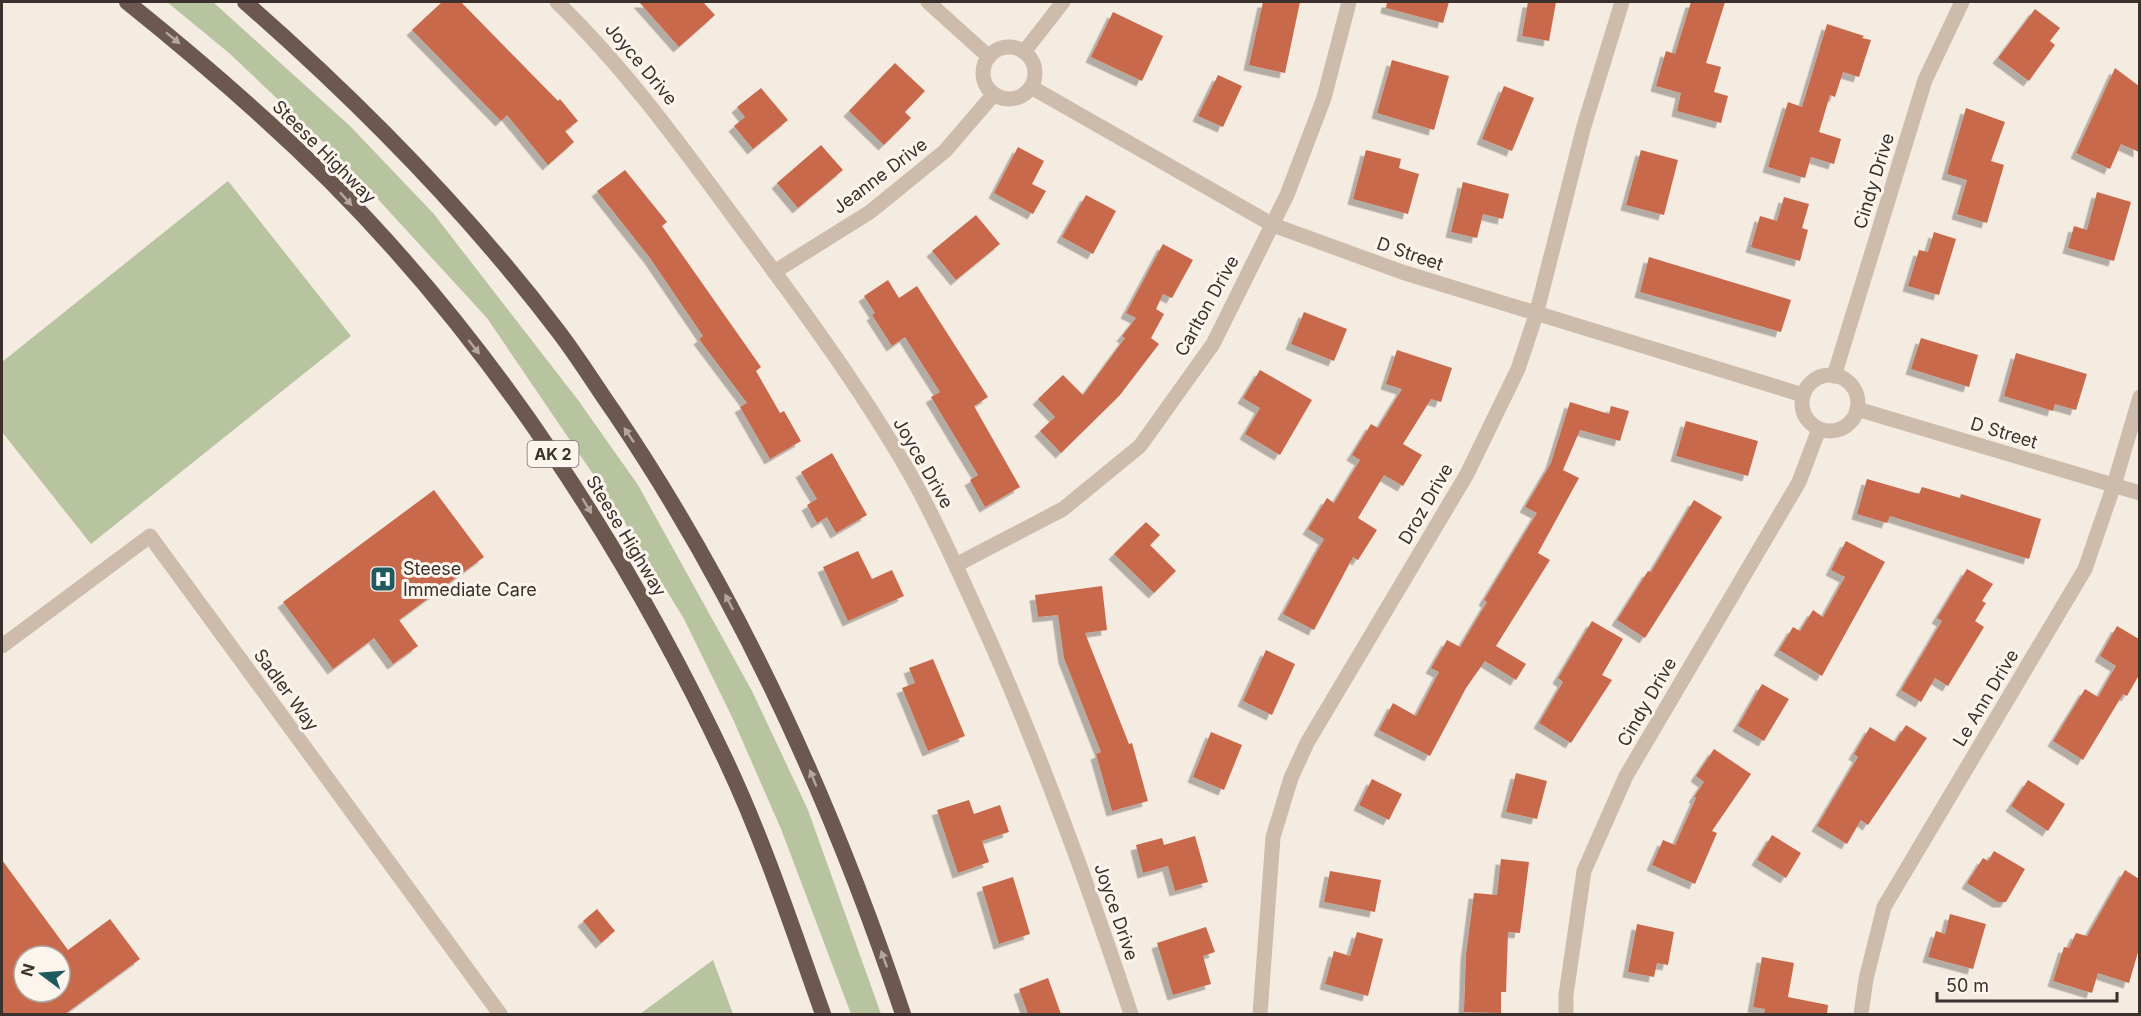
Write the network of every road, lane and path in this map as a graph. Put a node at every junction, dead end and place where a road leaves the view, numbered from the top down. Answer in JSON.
{"nodes":[{"id":1,"x":127,"y":2,"type":"edge"},
{"id":2,"x":245,"y":2,"type":"edge"},
{"id":3,"x":557,"y":2,"type":"edge"},
{"id":4,"x":927,"y":2,"type":"edge"},
{"id":5,"x":1062,"y":2,"type":"edge"},
{"id":6,"x":1349,"y":2,"type":"edge"},
{"id":7,"x":1622,"y":2,"type":"edge"},
{"id":8,"x":1962,"y":2,"type":"edge"},
{"id":9,"x":1024,"y":52,"type":"junction"},
{"id":10,"x":989,"y":57,"type":"junction"},
{"id":11,"x":1031,"y":87,"type":"junction"},
{"id":12,"x":994,"y":94,"type":"junction"},
{"id":13,"x":1273,"y":225,"type":"junction"},
{"id":14,"x":774,"y":272,"type":"junction"},
{"id":15,"x":1536,"y":315,"type":"junction"},
{"id":16,"x":1834,"y":376,"type":"junction"},
{"id":17,"x":1803,"y":395,"type":"junction"},
{"id":18,"x":2139,"y":398,"type":"edge"},
{"id":19,"x":1857,"y":410,"type":"junction"},
{"id":20,"x":1819,"y":429,"type":"junction"},
{"id":21,"x":2114,"y":485,"type":"junction"},
{"id":22,"x":2139,"y":493,"type":"edge"},
{"id":23,"x":956,"y":565,"type":"junction"},
{"id":24,"x":2,"y":646,"type":"edge"},
{"id":25,"x":500,"y":1014,"type":"edge"},
{"id":26,"x":823,"y":1014,"type":"edge"},
{"id":27,"x":903,"y":1014,"type":"edge"},
{"id":28,"x":1131,"y":1014,"type":"edge"},
{"id":29,"x":1260,"y":1014,"type":"edge"},
{"id":30,"x":1566,"y":1014,"type":"edge"},
{"id":31,"x":1861,"y":1014,"type":"edge"}],
"edges":[{"from":1,"to":26,"type":"highway","name":"Steese Highway","number":"AK 2","one_way":true},
{"from":27,"to":2,"type":"highway","one_way":true},
{"from":3,"to":14,"type":"street","name":"Joyce Drive"},
{"from":4,"to":10,"type":"street"},
{"from":5,"to":9,"type":"street"},
{"from":6,"to":13,"type":"street","name":"Carlton Drive"},
{"from":7,"to":15,"type":"street","name":"Droz Drive"},
{"from":8,"to":16,"type":"street","name":"Cindy Drive"},
{"from":9,"to":10,"type":"street"},
{"from":9,"to":11,"type":"street"},
{"from":10,"to":12,"type":"street"},
{"from":11,"to":12,"type":"street"},
{"from":11,"to":13,"type":"street","name":"D Street"},
{"from":12,"to":14,"type":"street","name":"Jeanne Drive"},
{"from":13,"to":15,"type":"street","name":"D Street"},
{"from":13,"to":23,"type":"street","name":"Carlton Drive"},
{"from":14,"to":23,"type":"street","name":"Joyce Drive"},
{"from":15,"to":17,"type":"street","name":"D Street"},
{"from":15,"to":29,"type":"street","name":"Droz Drive"},
{"from":16,"to":17,"type":"street"},
{"from":16,"to":19,"type":"street"},
{"from":17,"to":20,"type":"street"},
{"from":18,"to":21,"type":"street","name":"Le Ann Drive"},
{"from":19,"to":20,"type":"street"},
{"from":19,"to":21,"type":"street","name":"D Street"},
{"from":20,"to":30,"type":"street","name":"Cindy Drive"},
{"from":21,"to":22,"type":"street","name":"D Street"},
{"from":21,"to":31,"type":"street","name":"Le Ann Drive"},
{"from":23,"to":28,"type":"street","name":"Joyce Drive"},
{"from":24,"to":25,"type":"street","name":"Sadler Way"}]}
